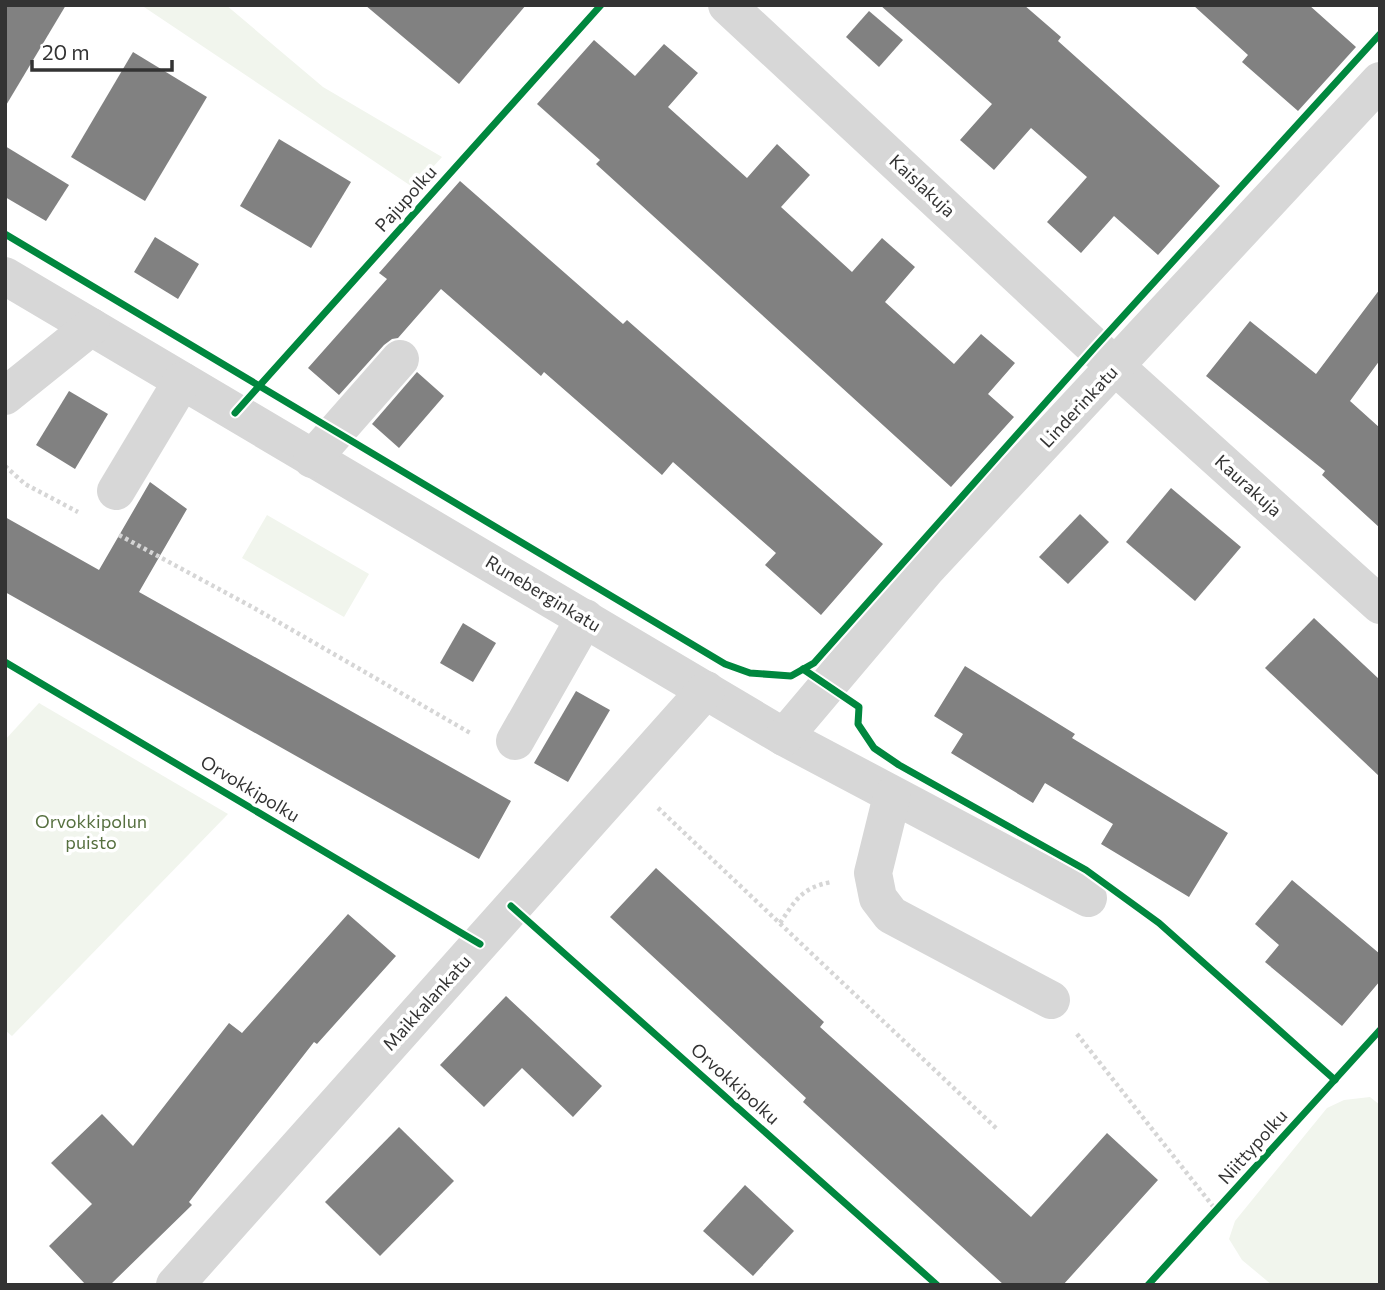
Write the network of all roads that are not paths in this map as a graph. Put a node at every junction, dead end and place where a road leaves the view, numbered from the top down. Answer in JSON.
{"nodes":[{"id":1,"x":727,"y":5,"type":"edge"},
{"id":2,"x":1380,"y":81,"type":"edge"},
{"id":3,"x":5,"y":276,"type":"edge"},
{"id":4,"x":91,"y":327,"type":"junction"},
{"id":5,"x":400,"y":359,"type":"dead end"},
{"id":6,"x":1116,"y":367,"type":"junction"},
{"id":7,"x":182,"y":381,"type":"junction"},
{"id":8,"x":5,"y":396,"type":"edge"},
{"id":9,"x":312,"y":458,"type":"junction"},
{"id":10,"x":116,"y":491,"type":"dead end"},
{"id":11,"x":1380,"y":606,"type":"edge"},
{"id":12,"x":585,"y":618,"type":"junction"},
{"id":13,"x":706,"y":690,"type":"junction"},
{"id":14,"x":784,"y":737,"type":"junction"},
{"id":15,"x":515,"y":741,"type":"road end"},
{"id":16,"x":892,"y":796,"type":"junction"},
{"id":17,"x":1088,"y":898,"type":"dead end"},
{"id":18,"x":1051,"y":1000,"type":"road end"},
{"id":19,"x":176,"y":1285,"type":"edge"}],
"edges":[{"from":1,"to":6,"type":"street","name":"Kaislakuja"},
{"from":2,"to":6,"type":"street","name":"Linderinkatu"},
{"from":3,"to":4,"type":"street","name":"Runeberginkatu"},
{"from":4,"to":7,"type":"street","name":"Runeberginkatu"},
{"from":4,"to":8,"type":"street"},
{"from":5,"to":9,"type":"street"},
{"from":6,"to":11,"type":"street","name":"Kaurakuja"},
{"from":6,"to":14,"type":"street","name":"Linderinkatu"},
{"from":7,"to":9,"type":"street","name":"Runeberginkatu"},
{"from":7,"to":10,"type":"street"},
{"from":9,"to":12,"type":"street","name":"Runeberginkatu"},
{"from":12,"to":13,"type":"street","name":"Runeberginkatu"},
{"from":12,"to":15,"type":"street"},
{"from":13,"to":14,"type":"street","name":"Runeberginkatu"},
{"from":13,"to":19,"type":"street","name":"Maikkalankatu"},
{"from":14,"to":16,"type":"street","name":"Runeberginkatu"},
{"from":16,"to":17,"type":"street","name":"Runeberginkatu"},
{"from":16,"to":18,"type":"street"}]}
